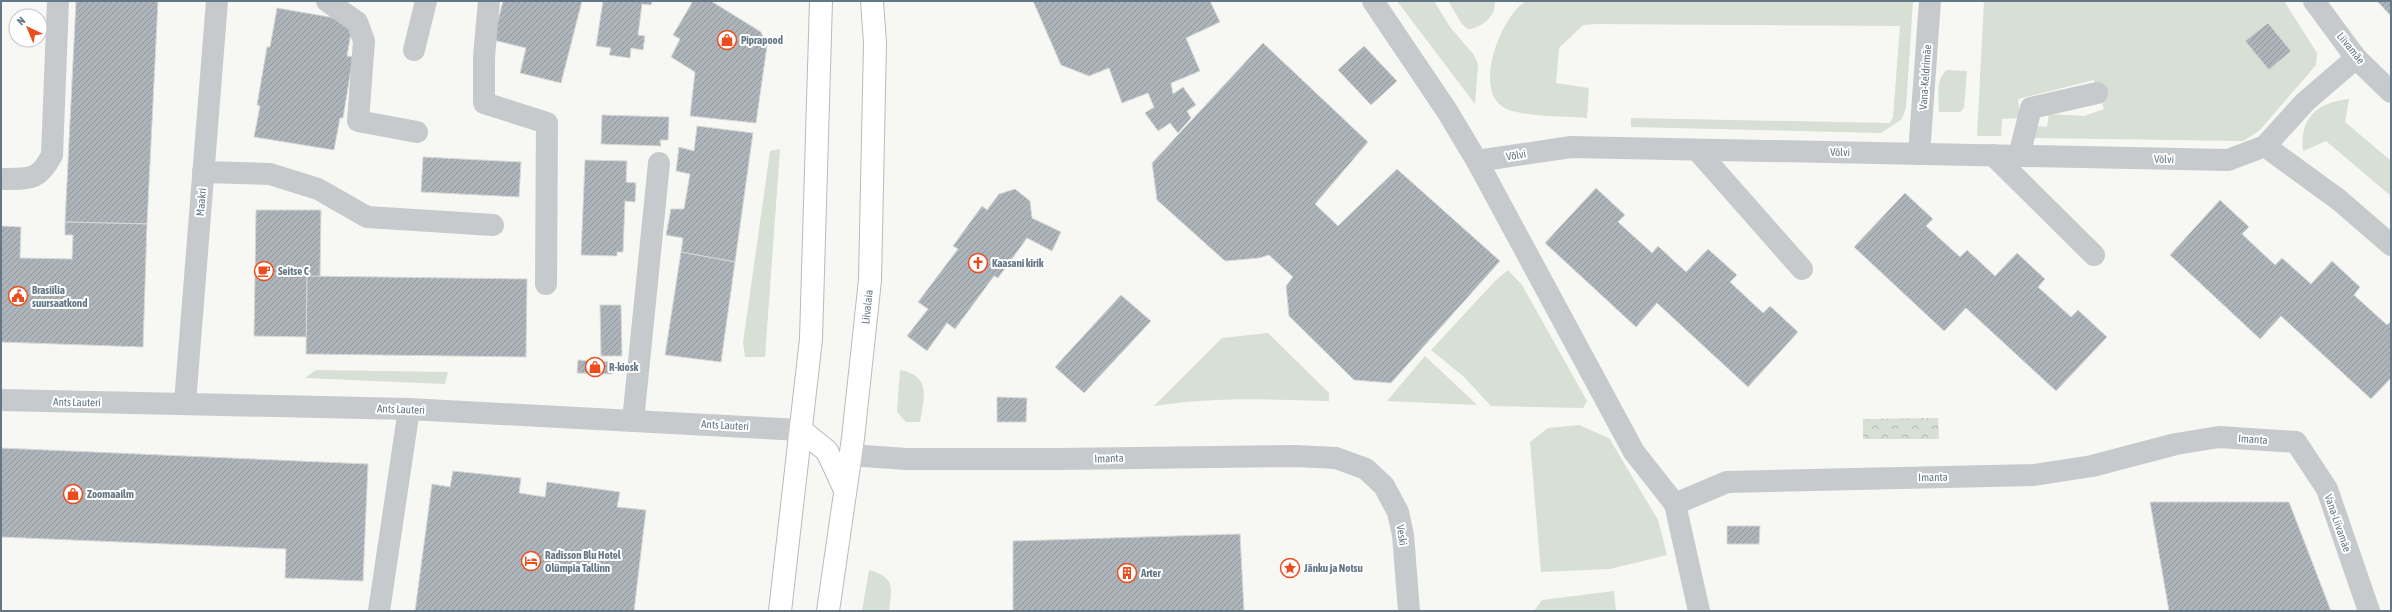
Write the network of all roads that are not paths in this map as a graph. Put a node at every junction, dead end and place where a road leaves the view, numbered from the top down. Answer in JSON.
{"nodes":[{"id":1,"x":58,"y":1,"type":"edge"},
{"id":2,"x":217,"y":1,"type":"edge"},
{"id":3,"x":328,"y":1,"type":"edge"},
{"id":4,"x":426,"y":1,"type":"edge"},
{"id":5,"x":489,"y":1,"type":"edge"},
{"id":6,"x":821,"y":1,"type":"edge"},
{"id":7,"x":872,"y":1,"type":"edge"},
{"id":8,"x":1373,"y":1,"type":"edge"},
{"id":9,"x":1930,"y":1,"type":"edge"},
{"id":10,"x":2314,"y":1,"type":"edge"},
{"id":11,"x":414,"y":50,"type":"dead end"},
{"id":12,"x":2356,"y":58,"type":"junction"},
{"id":13,"x":2391,"y":92,"type":"edge"},
{"id":14,"x":2097,"y":93,"type":"dead end"},
{"id":15,"x":417,"y":132,"type":"dead end"},
{"id":16,"x":2264,"y":146,"type":"junction"},
{"id":17,"x":1697,"y":150,"type":"junction"},
{"id":18,"x":1919,"y":154,"type":"junction"},
{"id":19,"x":1993,"y":155,"type":"junction"},
{"id":20,"x":2019,"y":156,"type":"junction"},
{"id":21,"x":1477,"y":161,"type":"junction"},
{"id":22,"x":659,"y":162,"type":"dead end"},
{"id":23,"x":203,"y":172,"type":"junction"},
{"id":24,"x":4,"y":179,"type":"dead end"},
{"id":25,"x":493,"y":225,"type":"dead end"},
{"id":26,"x":2391,"y":245,"type":"edge"},
{"id":27,"x":2094,"y":255,"type":"dead end"},
{"id":28,"x":1802,"y":268,"type":"dead end"},
{"id":29,"x":546,"y":284,"type":"dead end"},
{"id":30,"x":1,"y":400,"type":"edge"},
{"id":31,"x":185,"y":403,"type":"junction"},
{"id":32,"x":409,"y":409,"type":"junction"},
{"id":33,"x":633,"y":421,"type":"junction"},
{"id":34,"x":801,"y":430,"type":"junction"},
{"id":35,"x":2296,"y":442,"type":"joint"},
{"id":36,"x":850,"y":455,"type":"junction"},
{"id":37,"x":1366,"y":469,"type":"joint"},
{"id":38,"x":845,"y":490,"type":"junction"},
{"id":39,"x":1675,"y":504,"type":"junction"},
{"id":40,"x":379,"y":611,"type":"edge"},
{"id":41,"x":780,"y":611,"type":"edge"},
{"id":42,"x":828,"y":611,"type":"edge"},
{"id":43,"x":1409,"y":611,"type":"edge"},
{"id":44,"x":1699,"y":611,"type":"edge"},
{"id":45,"x":2368,"y":611,"type":"edge"}],
"edges":[{"from":1,"to":24,"type":"street"},
{"from":2,"to":23,"type":"street","name":"Maakri"},
{"from":3,"to":15,"type":"street"},
{"from":4,"to":11,"type":"street"},
{"from":5,"to":29,"type":"street"},
{"from":6,"to":34,"type":"main road"},
{"from":7,"to":36,"type":"main road","name":"Liivalaia"},
{"from":8,"to":21,"type":"street"},
{"from":9,"to":18,"type":"street","name":"Vana-Keldrimäe"},
{"from":10,"to":12,"type":"street","name":"Liivamäe"},
{"from":12,"to":13,"type":"street","name":"Liivamäe"},
{"from":12,"to":16,"type":"street","name":"Võlvi"},
{"from":14,"to":20,"type":"street"},
{"from":16,"to":20,"type":"street","name":"Võlvi"},
{"from":16,"to":26,"type":"street"},
{"from":17,"to":18,"type":"street","name":"Võlvi"},
{"from":17,"to":21,"type":"street","name":"Võlvi"},
{"from":17,"to":28,"type":"street"},
{"from":18,"to":19,"type":"street","name":"Võlvi"},
{"from":19,"to":20,"type":"street","name":"Võlvi"},
{"from":19,"to":27,"type":"street"},
{"from":21,"to":39,"type":"street"},
{"from":22,"to":33,"type":"street"},
{"from":23,"to":25,"type":"street"},
{"from":23,"to":31,"type":"street","name":"Maakri"},
{"from":30,"to":31,"type":"street","name":"Ants Lauteri"},
{"from":31,"to":32,"type":"street","name":"Ants Lauteri"},
{"from":32,"to":33,"type":"street","name":"Ants Lauteri"},
{"from":32,"to":40,"type":"street"},
{"from":33,"to":34,"type":"street","name":"Ants Lauteri"},
{"from":34,"to":38,"type":"main road"},
{"from":34,"to":41,"type":"main road"},
{"from":35,"to":39,"type":"street","name":"Imanta"},
{"from":35,"to":45,"type":"street","name":"Vana-Liivamäe"},
{"from":36,"to":37,"type":"street","name":"Imanta"},
{"from":36,"to":38,"type":"main road","name":"Liivalaia"},
{"from":37,"to":43,"type":"street","name":"Veski"},
{"from":38,"to":42,"type":"main road","name":"Liivalaia"},
{"from":39,"to":44,"type":"street"}]}
